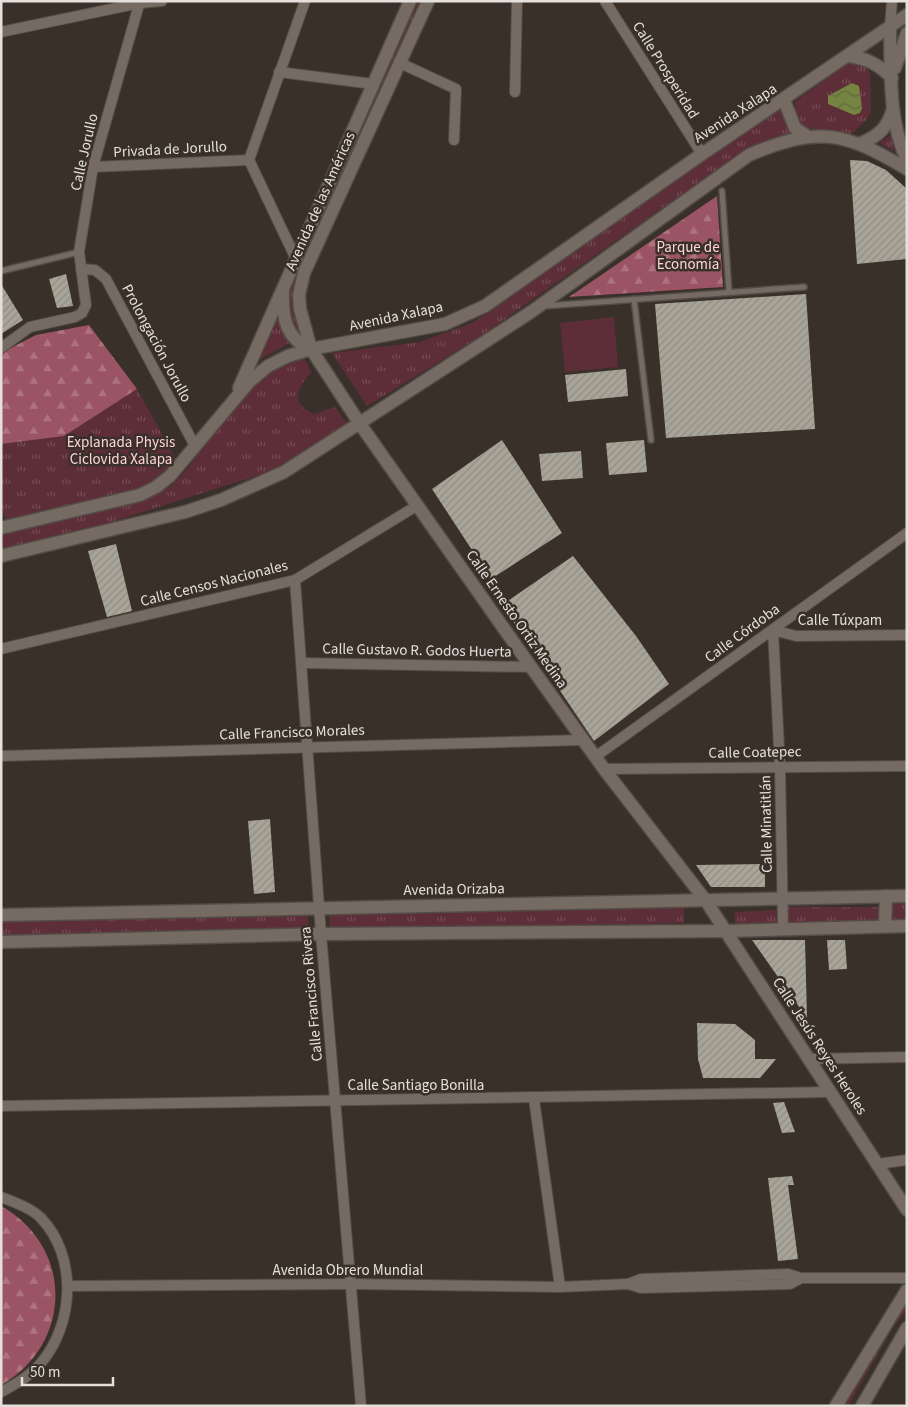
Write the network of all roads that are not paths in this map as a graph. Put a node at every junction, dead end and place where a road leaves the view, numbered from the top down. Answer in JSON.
{"nodes":[{"id":1,"x":162,"y":1,"type":"edge"},
{"id":2,"x":305,"y":1,"type":"edge"},
{"id":3,"x":410,"y":1,"type":"edge"},
{"id":4,"x":428,"y":1,"type":"edge"},
{"id":5,"x":518,"y":1,"type":"edge"},
{"id":6,"x":605,"y":1,"type":"edge"},
{"id":7,"x":892,"y":1,"type":"edge"},
{"id":8,"x":140,"y":2,"type":"edge"},
{"id":9,"x":907,"y":14,"type":"edge"},
{"id":10,"x":890,"y":26,"type":"junction"},
{"id":11,"x":1,"y":32,"type":"edge"},
{"id":12,"x":907,"y":33,"type":"edge"},
{"id":13,"x":848,"y":56,"type":"junction"},
{"id":14,"x":400,"y":63,"type":"junction"},
{"id":15,"x":279,"y":72,"type":"junction"},
{"id":16,"x":892,"y":78,"type":"junction"},
{"id":17,"x":373,"y":84,"type":"junction"},
{"id":18,"x":515,"y":92,"type":"dead end"},
{"id":19,"x":784,"y":100,"type":"junction"},
{"id":20,"x":894,"y":104,"type":"junction"},
{"id":21,"x":807,"y":136,"type":"junction"},
{"id":22,"x":454,"y":140,"type":"dead end"},
{"id":23,"x":861,"y":143,"type":"junction"},
{"id":24,"x":702,"y":154,"type":"junction"},
{"id":25,"x":249,"y":160,"type":"junction"},
{"id":26,"x":907,"y":160,"type":"edge"},
{"id":27,"x":93,"y":167,"type":"junction"},
{"id":28,"x":907,"y":168,"type":"edge"},
{"id":29,"x":722,"y":191,"type":"dead end"},
{"id":30,"x":80,"y":252,"type":"junction"},
{"id":31,"x":296,"y":259,"type":"junction"},
{"id":32,"x":81,"y":269,"type":"junction"},
{"id":33,"x":1,"y":271,"type":"edge"},
{"id":34,"x":283,"y":285,"type":"junction"},
{"id":35,"x":804,"y":287,"type":"dead end"},
{"id":36,"x":729,"y":292,"type":"junction"},
{"id":37,"x":634,"y":299,"type":"junction"},
{"id":38,"x":539,"y":306,"type":"junction"},
{"id":39,"x":1,"y":348,"type":"edge"},
{"id":40,"x":311,"y":349,"type":"junction"},
{"id":41,"x":233,"y":402,"type":"junction"},
{"id":42,"x":360,"y":424,"type":"junction"},
{"id":43,"x":651,"y":440,"type":"dead end"},
{"id":44,"x":195,"y":446,"type":"junction"},
{"id":45,"x":418,"y":506,"type":"junction"},
{"id":46,"x":1,"y":528,"type":"edge"},
{"id":47,"x":907,"y":533,"type":"edge"},
{"id":48,"x":1,"y":556,"type":"edge"},
{"id":49,"x":295,"y":580,"type":"junction"},
{"id":50,"x":773,"y":630,"type":"junction"},
{"id":51,"x":907,"y":635,"type":"edge"},
{"id":52,"x":1,"y":649,"type":"edge"},
{"id":53,"x":302,"y":663,"type":"junction"},
{"id":54,"x":531,"y":668,"type":"junction"},
{"id":55,"x":584,"y":740,"type":"junction"},
{"id":56,"x":307,"y":746,"type":"junction"},
{"id":57,"x":1,"y":756,"type":"edge"},
{"id":58,"x":595,"y":757,"type":"junction"},
{"id":59,"x":907,"y":766,"type":"edge"},
{"id":60,"x":780,"y":767,"type":"junction"},
{"id":61,"x":604,"y":769,"type":"junction"},
{"id":62,"x":886,"y":896,"type":"junction"},
{"id":63,"x":907,"y":896,"type":"edge"},
{"id":64,"x":783,"y":899,"type":"junction"},
{"id":65,"x":706,"y":901,"type":"junction"},
{"id":66,"x":319,"y":907,"type":"junction"},
{"id":67,"x":1,"y":915,"type":"edge"},
{"id":68,"x":885,"y":926,"type":"junction"},
{"id":69,"x":907,"y":926,"type":"edge"},
{"id":70,"x":784,"y":928,"type":"junction"},
{"id":71,"x":725,"y":930,"type":"junction"},
{"id":72,"x":321,"y":934,"type":"junction"},
{"id":73,"x":1,"y":942,"type":"edge"},
{"id":74,"x":907,"y":1057,"type":"edge"},
{"id":75,"x":808,"y":1059,"type":"junction"},
{"id":76,"x":830,"y":1092,"type":"junction"},
{"id":77,"x":534,"y":1099,"type":"junction"},
{"id":78,"x":335,"y":1100,"type":"junction"},
{"id":79,"x":1,"y":1106,"type":"edge"},
{"id":80,"x":907,"y":1160,"type":"edge"},
{"id":81,"x":877,"y":1164,"type":"junction"},
{"id":82,"x":1,"y":1196,"type":"edge"},
{"id":83,"x":907,"y":1210,"type":"edge"},
{"id":84,"x":907,"y":1278,"type":"edge"},
{"id":85,"x":352,"y":1284,"type":"junction"},
{"id":86,"x":68,"y":1286,"type":"junction"},
{"id":87,"x":560,"y":1287,"type":"junction"},
{"id":88,"x":907,"y":1290,"type":"edge"},
{"id":89,"x":907,"y":1328,"type":"edge"},
{"id":90,"x":1,"y":1392,"type":"edge"},
{"id":91,"x":361,"y":1406,"type":"edge"},
{"id":92,"x":836,"y":1406,"type":"edge"},
{"id":93,"x":862,"y":1406,"type":"edge"}],
"edges":[{"from":1,"to":8,"type":"street"},
{"from":2,"to":15,"type":"street"},
{"from":3,"to":17,"type":"main road","name":"Avenida de las Américas"},
{"from":4,"to":14,"type":"main road","name":"Avenida de las Américas"},
{"from":5,"to":18,"type":"street"},
{"from":6,"to":24,"type":"street","name":"Calle Prosperidad"},
{"from":7,"to":10,"type":"street"},
{"from":8,"to":11,"type":"street"},
{"from":8,"to":27,"type":"street","name":"Calle Jorullo"},
{"from":9,"to":10,"type":"main road","name":"Avenida Xalapa"},
{"from":10,"to":13,"type":"main road","name":"Avenida Xalapa"},
{"from":10,"to":16,"type":"main road"},
{"from":12,"to":16,"type":"main road"},
{"from":13,"to":16,"type":"main road"},
{"from":13,"to":19,"type":"main road","name":"Avenida Xalapa"},
{"from":14,"to":22,"type":"street"},
{"from":14,"to":40,"type":"main road","name":"Avenida de las Américas"},
{"from":15,"to":17,"type":"street"},
{"from":15,"to":25,"type":"street"},
{"from":16,"to":20,"type":"main road"},
{"from":17,"to":31,"type":"main road","name":"Avenida de las Américas"},
{"from":19,"to":21,"type":"main road"},
{"from":19,"to":24,"type":"main road","name":"Avenida Xalapa"},
{"from":20,"to":23,"type":"main road"},
{"from":20,"to":26,"type":"main road"},
{"from":21,"to":23,"type":"main road"},
{"from":21,"to":38,"type":"main road"},
{"from":23,"to":28,"type":"main road"},
{"from":24,"to":40,"type":"main road","name":"Avenida Xalapa"},
{"from":25,"to":27,"type":"street","name":"Privada de Jorullo"},
{"from":25,"to":31,"type":"street"},
{"from":27,"to":30,"type":"street","name":"Calle Jorullo"},
{"from":29,"to":36,"type":"lane"},
{"from":30,"to":32,"type":"street","name":"Calle Jorullo"},
{"from":30,"to":33,"type":"lane"},
{"from":31,"to":34,"type":"main road","name":"Avenida de las Américas"},
{"from":32,"to":39,"type":"street","name":"Calle Jorullo"},
{"from":32,"to":44,"type":"street","name":"Prolongación Jorullo"},
{"from":34,"to":40,"type":"main road","name":"Avenida de las Américas"},
{"from":34,"to":41,"type":"main road","name":"Avenida de las Américas"},
{"from":35,"to":36,"type":"lane"},
{"from":36,"to":37,"type":"lane"},
{"from":37,"to":38,"type":"lane"},
{"from":37,"to":43,"type":"lane"},
{"from":38,"to":42,"type":"main road"},
{"from":40,"to":41,"type":"main road","name":"Avenida Xalapa"},
{"from":40,"to":42,"type":"main road","name":"Calle Ernesto Ortiz Medina"},
{"from":41,"to":44,"type":"main road","name":"Avenida Xalapa"},
{"from":42,"to":45,"type":"main road","name":"Calle Ernesto Ortiz Medina"},
{"from":42,"to":48,"type":"main road"},
{"from":44,"to":46,"type":"main road","name":"Avenida Xalapa"},
{"from":45,"to":49,"type":"street","name":"Calle Censos Nacionales"},
{"from":45,"to":54,"type":"main road","name":"Calle Ernesto Ortiz Medina"},
{"from":47,"to":50,"type":"street","name":"Calle Córdoba"},
{"from":49,"to":52,"type":"street","name":"Calle Censos Nacionales"},
{"from":49,"to":53,"type":"street","name":"Calle Francisco Rivera"},
{"from":50,"to":51,"type":"street","name":"Calle Túxpam"},
{"from":50,"to":58,"type":"street","name":"Calle Córdoba"},
{"from":50,"to":60,"type":"street","name":"Calle Minatitlán"},
{"from":53,"to":54,"type":"street","name":"Calle Gustavo R. Godos Huerta"},
{"from":53,"to":56,"type":"street","name":"Calle Francisco Rivera"},
{"from":54,"to":55,"type":"main road","name":"Calle Ernesto Ortiz Medina"},
{"from":55,"to":56,"type":"street","name":"Calle Francisco Morales"},
{"from":55,"to":58,"type":"main road","name":"Calle Ernesto Ortiz Medina"},
{"from":56,"to":57,"type":"street","name":"Calle Francisco Morales"},
{"from":56,"to":66,"type":"street","name":"Calle Francisco Rivera"},
{"from":58,"to":61,"type":"main road","name":"Calle Ernesto Ortiz Medina"},
{"from":59,"to":60,"type":"street","name":"Calle Coatepec"},
{"from":60,"to":61,"type":"street","name":"Calle Coatepec"},
{"from":60,"to":64,"type":"street","name":"Calle Minatitlán"},
{"from":61,"to":65,"type":"main road","name":"Calle Ernesto Ortiz Medina"},
{"from":62,"to":63,"type":"main road","name":"Avenida Orizaba"},
{"from":62,"to":64,"type":"main road","name":"Avenida Orizaba"},
{"from":62,"to":68,"type":"main road"},
{"from":64,"to":65,"type":"main road","name":"Avenida Orizaba"},
{"from":64,"to":70,"type":"street","name":"Calle Minatitlán"},
{"from":65,"to":66,"type":"main road","name":"Avenida Orizaba"},
{"from":65,"to":71,"type":"main road","name":"Calle Jesús Reyes Heroles"},
{"from":66,"to":67,"type":"main road","name":"Avenida Orizaba"},
{"from":66,"to":72,"type":"street","name":"Calle Francisco Rivera"},
{"from":68,"to":69,"type":"main road"},
{"from":68,"to":70,"type":"main road"},
{"from":70,"to":71,"type":"main road"},
{"from":71,"to":72,"type":"main road"},
{"from":71,"to":75,"type":"main road","name":"Calle Jesús Reyes Heroles"},
{"from":72,"to":73,"type":"main road"},
{"from":72,"to":78,"type":"street","name":"Calle Francisco Rivera"},
{"from":74,"to":75,"type":"street"},
{"from":75,"to":76,"type":"main road","name":"Calle Jesús Reyes Heroles"},
{"from":76,"to":77,"type":"street","name":"Calle Santiago Bonilla"},
{"from":76,"to":81,"type":"main road","name":"Calle Jesús Reyes Heroles"},
{"from":77,"to":78,"type":"street","name":"Calle Santiago Bonilla"},
{"from":77,"to":87,"type":"street"},
{"from":78,"to":79,"type":"street","name":"Calle Santiago Bonilla"},
{"from":78,"to":85,"type":"street","name":"Calle Francisco Rivera"},
{"from":80,"to":81,"type":"street"},
{"from":81,"to":83,"type":"main road","name":"Calle Jesús Reyes Heroles"},
{"from":82,"to":86,"type":"street"},
{"from":84,"to":87,"type":"street","name":"Avenida Obrero Mundial"},
{"from":85,"to":86,"type":"street","name":"Avenida Obrero Mundial"},
{"from":85,"to":87,"type":"street","name":"Avenida Obrero Mundial"},
{"from":85,"to":91,"type":"street","name":"Calle Francisco Rivera"},
{"from":86,"to":90,"type":"street"},
{"from":88,"to":92,"type":"main road"},
{"from":89,"to":93,"type":"main road"}]}
